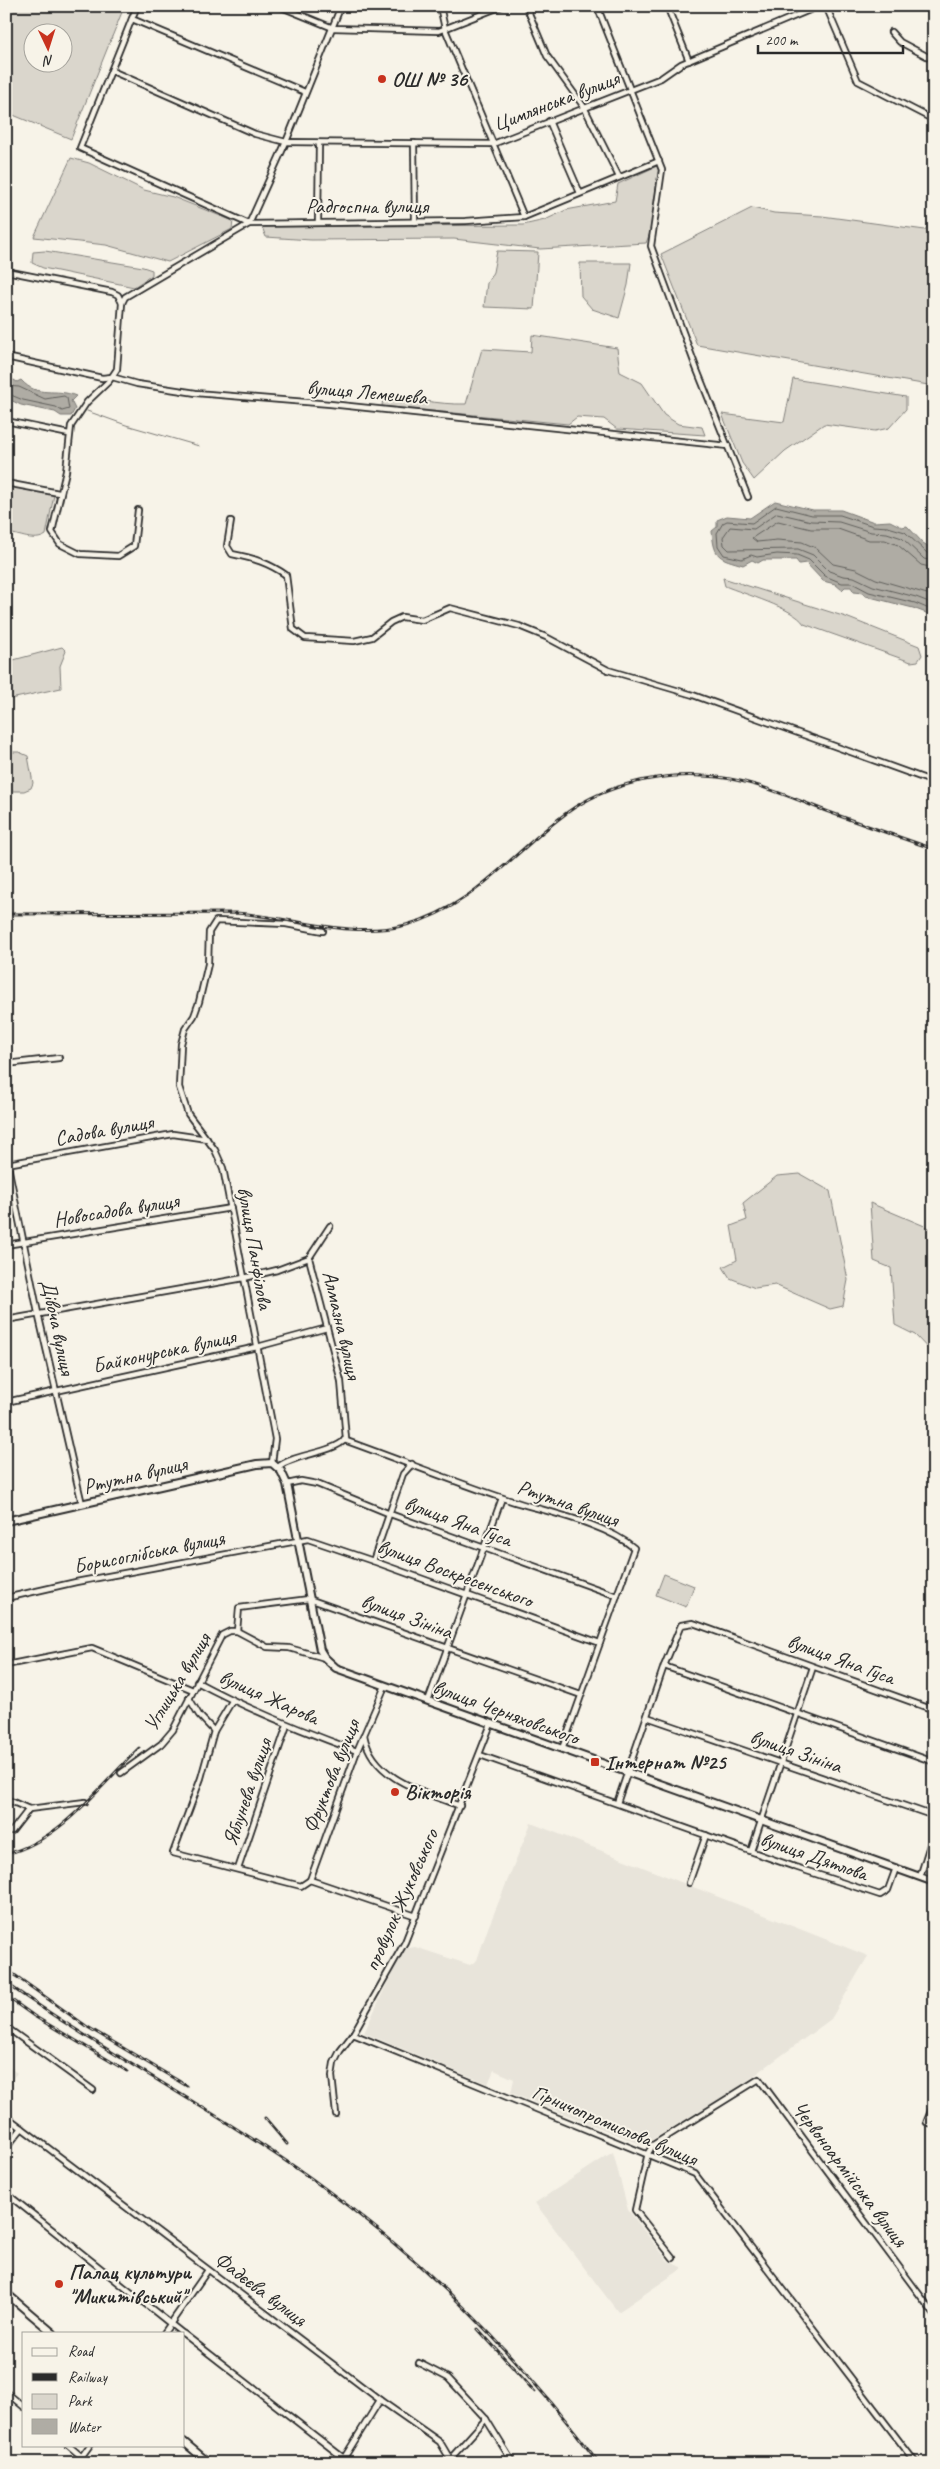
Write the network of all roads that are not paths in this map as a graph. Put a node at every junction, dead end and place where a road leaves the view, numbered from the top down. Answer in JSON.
{"nodes":[{"id":1,"x":137,"y":6,"type":"edge"},
{"id":2,"x":279,"y":6,"type":"edge"},
{"id":3,"x":342,"y":6,"type":"edge"},
{"id":4,"x":440,"y":6,"type":"edge"},
{"id":5,"x":502,"y":6,"type":"edge"},
{"id":6,"x":526,"y":6,"type":"edge"},
{"id":7,"x":596,"y":6,"type":"edge"},
{"id":8,"x":667,"y":6,"type":"edge"},
{"id":9,"x":819,"y":6,"type":"edge"},
{"id":10,"x":826,"y":6,"type":"edge"},
{"id":11,"x":132,"y":18,"type":"junction"},
{"id":12,"x":333,"y":28,"type":"junction"},
{"id":13,"x":445,"y":29,"type":"junction"},
{"id":14,"x":891,"y":32,"type":"dead end"},
{"id":15,"x":689,"y":60,"type":"junction"},
{"id":16,"x":934,"y":60,"type":"edge"},
{"id":17,"x":112,"y":70,"type":"junction"},
{"id":18,"x":631,"y":89,"type":"junction"},
{"id":19,"x":305,"y":92,"type":"junction"},
{"id":20,"x":584,"y":107,"type":"junction"},
{"id":21,"x":934,"y":120,"type":"edge"},
{"id":22,"x":549,"y":121,"type":"junction"},
{"id":23,"x":286,"y":142,"type":"junction"},
{"id":24,"x":414,"y":143,"type":"junction"},
{"id":25,"x":319,"y":144,"type":"junction"},
{"id":26,"x":493,"y":144,"type":"junction"},
{"id":27,"x":659,"y":161,"type":"junction"},
{"id":28,"x":619,"y":177,"type":"junction"},
{"id":29,"x":580,"y":193,"type":"junction"},
{"id":30,"x":524,"y":217,"type":"junction"},
{"id":31,"x":318,"y":222,"type":"junction"},
{"id":32,"x":414,"y":222,"type":"junction"},
{"id":33,"x":249,"y":224,"type":"junction"},
{"id":34,"x":6,"y":271,"type":"edge"},
{"id":35,"x":122,"y":303,"type":"junction"},
{"id":36,"x":6,"y":357,"type":"edge"},
{"id":37,"x":112,"y":377,"type":"junction"},
{"id":38,"x":6,"y":421,"type":"edge"},
{"id":39,"x":69,"y":434,"type":"junction"},
{"id":40,"x":728,"y":446,"type":"junction"},
{"id":41,"x":6,"y":484,"type":"edge"},
{"id":42,"x":59,"y":493,"type":"junction"},
{"id":43,"x":748,"y":497,"type":"dead end"},
{"id":44,"x":138,"y":510,"type":"dead end"},
{"id":45,"x":231,"y":521,"type":"dead end"},
{"id":46,"x":934,"y":782,"type":"edge"},
{"id":47,"x":323,"y":931,"type":"dead end"},
{"id":48,"x":58,"y":1058,"type":"dead end"},
{"id":49,"x":6,"y":1064,"type":"edge"},
{"id":50,"x":207,"y":1139,"type":"junction"},
{"id":51,"x":6,"y":1156,"type":"edge"},
{"id":52,"x":7,"y":1164,"type":"edge"},
{"id":53,"x":231,"y":1208,"type":"junction"},
{"id":54,"x":330,"y":1226,"type":"dead end"},
{"id":55,"x":23,"y":1242,"type":"junction"},
{"id":56,"x":6,"y":1245,"type":"edge"},
{"id":57,"x":309,"y":1258,"type":"junction"},
{"id":58,"x":244,"y":1278,"type":"junction"},
{"id":59,"x":38,"y":1313,"type":"junction"},
{"id":60,"x":6,"y":1320,"type":"edge"},
{"id":61,"x":327,"y":1328,"type":"junction"},
{"id":62,"x":257,"y":1347,"type":"junction"},
{"id":63,"x":55,"y":1391,"type":"junction"},
{"id":64,"x":6,"y":1402,"type":"edge"},
{"id":65,"x":345,"y":1440,"type":"junction"},
{"id":66,"x":412,"y":1464,"type":"junction"},
{"id":67,"x":275,"y":1465,"type":"junction"},
{"id":68,"x":287,"y":1484,"type":"junction"},
{"id":69,"x":502,"y":1498,"type":"junction"},
{"id":70,"x":82,"y":1504,"type":"junction"},
{"id":71,"x":390,"y":1514,"type":"junction"},
{"id":72,"x":6,"y":1521,"type":"edge"},
{"id":73,"x":297,"y":1540,"type":"junction"},
{"id":74,"x":484,"y":1547,"type":"junction"},
{"id":75,"x":373,"y":1560,"type":"junction"},
{"id":76,"x":466,"y":1595,"type":"junction"},
{"id":77,"x":617,"y":1596,"type":"junction"},
{"id":78,"x":6,"y":1598,"type":"edge"},
{"id":79,"x":309,"y":1599,"type":"junction"},
{"id":80,"x":237,"y":1631,"type":"junction"},
{"id":81,"x":600,"y":1643,"type":"junction"},
{"id":82,"x":446,"y":1647,"type":"junction"},
{"id":83,"x":325,"y":1658,"type":"junction"},
{"id":84,"x":6,"y":1664,"type":"edge"},
{"id":85,"x":664,"y":1666,"type":"junction"},
{"id":86,"x":814,"y":1667,"type":"junction"},
{"id":87,"x":197,"y":1682,"type":"junction"},
{"id":88,"x":385,"y":1686,"type":"junction"},
{"id":89,"x":193,"y":1690,"type":"junction"},
{"id":90,"x":581,"y":1695,"type":"junction"},
{"id":91,"x":189,"y":1698,"type":"junction"},
{"id":92,"x":232,"y":1701,"type":"junction"},
{"id":93,"x":428,"y":1701,"type":"junction"},
{"id":94,"x":934,"y":1710,"type":"edge"},
{"id":95,"x":798,"y":1714,"type":"junction"},
{"id":96,"x":647,"y":1717,"type":"junction"},
{"id":97,"x":492,"y":1724,"type":"junction"},
{"id":98,"x":287,"y":1725,"type":"junction"},
{"id":99,"x":214,"y":1731,"type":"junction"},
{"id":100,"x":364,"y":1736,"type":"junction"},
{"id":101,"x":562,"y":1749,"type":"junction"},
{"id":102,"x":358,"y":1751,"type":"junction"},
{"id":103,"x":480,"y":1754,"type":"junction"},
{"id":104,"x":934,"y":1762,"type":"edge"},
{"id":105,"x":782,"y":1764,"type":"junction"},
{"id":106,"x":121,"y":1773,"type":"dead end"},
{"id":107,"x":626,"y":1773,"type":"junction"},
{"id":108,"x":6,"y":1799,"type":"edge"},
{"id":109,"x":85,"y":1802,"type":"dead end"},
{"id":110,"x":618,"y":1803,"type":"junction"},
{"id":111,"x":460,"y":1806,"type":"junction"},
{"id":112,"x":29,"y":1809,"type":"junction"},
{"id":113,"x":934,"y":1816,"type":"edge"},
{"id":114,"x":762,"y":1820,"type":"junction"},
{"id":115,"x":6,"y":1831,"type":"edge"},
{"id":116,"x":934,"y":1832,"type":"edge"},
{"id":117,"x":706,"y":1835,"type":"junction"},
{"id":118,"x":751,"y":1851,"type":"junction"},
{"id":119,"x":896,"y":1868,"type":"junction"},
{"id":120,"x":238,"y":1869,"type":"junction"},
{"id":121,"x":920,"y":1876,"type":"junction"},
{"id":122,"x":310,"y":1880,"type":"junction"},
{"id":123,"x":934,"y":1882,"type":"edge"},
{"id":124,"x":689,"y":1883,"type":"dead end"},
{"id":125,"x":416,"y":1916,"type":"junction"},
{"id":126,"x":6,"y":2027,"type":"edge"},
{"id":127,"x":353,"y":2034,"type":"junction"},
{"id":128,"x":93,"y":2090,"type":"dead end"},
{"id":129,"x":934,"y":2105,"type":"edge"},
{"id":130,"x":336,"y":2114,"type":"dead end"},
{"id":131,"x":6,"y":2116,"type":"edge"},
{"id":132,"x":934,"y":2124,"type":"edge"},
{"id":133,"x":22,"y":2128,"type":"junction"},
{"id":134,"x":6,"y":2148,"type":"edge"},
{"id":135,"x":648,"y":2154,"type":"junction"},
{"id":136,"x":6,"y":2193,"type":"edge"},
{"id":137,"x":673,"y":2258,"type":"dead end"},
{"id":138,"x":208,"y":2270,"type":"junction"},
{"id":139,"x":6,"y":2293,"type":"edge"},
{"id":140,"x":934,"y":2314,"type":"edge"},
{"id":141,"x":169,"y":2323,"type":"junction"},
{"id":142,"x":52,"y":2332,"type":"edge"},
{"id":143,"x":164,"y":2332,"type":"edge"},
{"id":144,"x":180,"y":2332,"type":"edge"},
{"id":145,"x":185,"y":2336,"type":"edge"},
{"id":146,"x":419,"y":2363,"type":"dead end"},
{"id":147,"x":6,"y":2392,"type":"edge"},
{"id":148,"x":380,"y":2400,"type":"junction"},
{"id":149,"x":22,"y":2405,"type":"edge"},
{"id":150,"x":486,"y":2419,"type":"junction"},
{"id":151,"x":185,"y":2443,"type":"edge"},
{"id":152,"x":69,"y":2446,"type":"edge"},
{"id":153,"x":89,"y":2446,"type":"edge"},
{"id":154,"x":81,"y":2457,"type":"junction"},
{"id":155,"x":344,"y":2458,"type":"junction"},
{"id":156,"x":77,"y":2463,"type":"edge"},
{"id":157,"x":89,"y":2463,"type":"edge"},
{"id":158,"x":209,"y":2463,"type":"edge"},
{"id":159,"x":350,"y":2463,"type":"edge"},
{"id":160,"x":513,"y":2463,"type":"edge"},
{"id":161,"x":916,"y":2463,"type":"edge"}],
"edges":[{"from":1,"to":11,"type":"street"},
{"from":2,"to":12,"type":"street"},
{"from":3,"to":12,"type":"street"},
{"from":4,"to":13,"type":"street"},
{"from":5,"to":13,"type":"street"},
{"from":6,"to":20,"type":"street"},
{"from":7,"to":18,"type":"street"},
{"from":8,"to":15,"type":"street"},
{"from":9,"to":15,"type":"street","name":"Цимлянська вулиця"},
{"from":10,"to":21,"type":"street"},
{"from":11,"to":17,"type":"street"},
{"from":11,"to":19,"type":"street"},
{"from":12,"to":13,"type":"street"},
{"from":12,"to":19,"type":"street"},
{"from":13,"to":26,"type":"street"},
{"from":14,"to":16,"type":"street"},
{"from":15,"to":18,"type":"street","name":"Цимлянська вулиця"},
{"from":17,"to":23,"type":"street","name":"Цимлянська вулиця"},
{"from":17,"to":33,"type":"street","name":"Радгоспна вулиця"},
{"from":18,"to":20,"type":"street","name":"Цимлянська вулиця"},
{"from":18,"to":27,"type":"street"},
{"from":19,"to":23,"type":"street"},
{"from":20,"to":22,"type":"street","name":"Цимлянська вулиця"},
{"from":20,"to":28,"type":"street"},
{"from":22,"to":26,"type":"street","name":"Цимлянська вулиця"},
{"from":22,"to":29,"type":"street"},
{"from":23,"to":25,"type":"street","name":"Цимлянська вулиця"},
{"from":23,"to":33,"type":"street"},
{"from":24,"to":25,"type":"street","name":"Цимлянська вулиця"},
{"from":24,"to":26,"type":"street","name":"Цимлянська вулиця"},
{"from":24,"to":32,"type":"street"},
{"from":25,"to":31,"type":"street"},
{"from":26,"to":30,"type":"street"},
{"from":27,"to":28,"type":"street","name":"Радгоспна вулиця"},
{"from":27,"to":40,"type":"street"},
{"from":28,"to":29,"type":"street","name":"Радгоспна вулиця"},
{"from":29,"to":30,"type":"street","name":"Радгоспна вулиця"},
{"from":30,"to":32,"type":"street","name":"Радгоспна вулиця"},
{"from":31,"to":32,"type":"street","name":"Радгоспна вулиця"},
{"from":31,"to":33,"type":"street","name":"Радгоспна вулиця"},
{"from":33,"to":35,"type":"street"},
{"from":34,"to":35,"type":"street"},
{"from":35,"to":37,"type":"street"},
{"from":36,"to":37,"type":"street","name":"вулиця Лемешєва"},
{"from":37,"to":39,"type":"street"},
{"from":37,"to":40,"type":"street","name":"вулиця Лемешєва"},
{"from":38,"to":39,"type":"street"},
{"from":39,"to":42,"type":"street"},
{"from":40,"to":43,"type":"street"},
{"from":41,"to":42,"type":"street"},
{"from":42,"to":44,"type":"street"},
{"from":45,"to":46,"type":"street"},
{"from":47,"to":50,"type":"street","name":"вулиця Панфілова"},
{"from":48,"to":49,"type":"street"},
{"from":50,"to":52,"type":"street","name":"Садова вулиця"},
{"from":50,"to":53,"type":"street","name":"вулиця Панфілова"},
{"from":51,"to":52,"type":"street","name":"Дівоча вулиця"},
{"from":52,"to":55,"type":"street","name":"Дівоча вулиця"},
{"from":53,"to":55,"type":"street","name":"Новосадова вулиця"},
{"from":53,"to":58,"type":"street","name":"вулиця Панфілова"},
{"from":54,"to":57,"type":"street"},
{"from":55,"to":56,"type":"street","name":"Новосадова вулиця"},
{"from":55,"to":59,"type":"street","name":"Дівоча вулиця"},
{"from":57,"to":58,"type":"street","name":"Алмазна вулиця"},
{"from":57,"to":61,"type":"street","name":"Алмазна вулиця"},
{"from":58,"to":59,"type":"street","name":"Алмазна вулиця"},
{"from":58,"to":62,"type":"street","name":"вулиця Панфілова"},
{"from":59,"to":60,"type":"street","name":"Алмазна вулиця"},
{"from":59,"to":63,"type":"street","name":"Дівоча вулиця"},
{"from":61,"to":62,"type":"street","name":"Байконурська вулиця"},
{"from":61,"to":65,"type":"street","name":"Алмазна вулиця"},
{"from":62,"to":63,"type":"street","name":"Байконурська вулиця"},
{"from":62,"to":67,"type":"street","name":"вулиця Панфілова"},
{"from":63,"to":64,"type":"street","name":"Байконурська вулиця"},
{"from":63,"to":70,"type":"street","name":"Дівоча вулиця"},
{"from":65,"to":66,"type":"street","name":"Ртутна вулиця"},
{"from":65,"to":67,"type":"street","name":"Ртутна вулиця"},
{"from":66,"to":69,"type":"street","name":"Ртутна вулиця"},
{"from":66,"to":71,"type":"street"},
{"from":67,"to":68,"type":"main road"},
{"from":67,"to":70,"type":"main road","name":"Ртутна вулиця"},
{"from":68,"to":71,"type":"street","name":"вулиця Яна Гуса"},
{"from":68,"to":73,"type":"main road"},
{"from":69,"to":74,"type":"street"},
{"from":69,"to":77,"type":"street","name":"Ртутна вулиця"},
{"from":70,"to":72,"type":"main road","name":"Ртутна вулиця"},
{"from":71,"to":74,"type":"street","name":"вулиця Яна Гуса"},
{"from":71,"to":75,"type":"street"},
{"from":73,"to":75,"type":"street","name":"вулиця Воскресенського"},
{"from":73,"to":78,"type":"street","name":"Борисоглібська вулиця"},
{"from":73,"to":79,"type":"main road"},
{"from":74,"to":76,"type":"street"},
{"from":74,"to":77,"type":"street","name":"вулиця Яна Гуса"},
{"from":75,"to":76,"type":"street","name":"вулиця Воскресенського"},
{"from":76,"to":81,"type":"street","name":"вулиця Воскресенського"},
{"from":76,"to":82,"type":"street"},
{"from":77,"to":81,"type":"street","name":"Ртутна вулиця"},
{"from":79,"to":80,"type":"street","name":"вулиця Зініна"},
{"from":79,"to":82,"type":"street","name":"вулиця Зініна"},
{"from":79,"to":83,"type":"main road"},
{"from":80,"to":83,"type":"street","name":"Углицька вулиця"},
{"from":80,"to":87,"type":"street","name":"Углицька вулиця"},
{"from":81,"to":90,"type":"street","name":"Ртутна вулиця"},
{"from":82,"to":90,"type":"street","name":"вулиця Зініна"},
{"from":82,"to":93,"type":"street"},
{"from":83,"to":88,"type":"main road","name":"вулиця Черняховського"},
{"from":84,"to":89,"type":"street","name":"вулиця Жарова"},
{"from":85,"to":86,"type":"street","name":"вулиця Яна Гуса"},
{"from":85,"to":95,"type":"street"},
{"from":85,"to":96,"type":"street"},
{"from":86,"to":94,"type":"street","name":"вулиця Яна Гуса"},
{"from":86,"to":95,"type":"street"},
{"from":87,"to":89,"type":"street","name":"Углицька вулиця"},
{"from":87,"to":92,"type":"street","name":"вулиця Жарова"},
{"from":88,"to":93,"type":"main road","name":"вулиця Черняховського"},
{"from":88,"to":100,"type":"street","name":"Фруктова вулиця"},
{"from":89,"to":91,"type":"street","name":"Углицька вулиця"},
{"from":90,"to":101,"type":"street","name":"Ртутна вулиця"},
{"from":91,"to":99,"type":"street"},
{"from":91,"to":106,"type":"street","name":"Углицька вулиця"},
{"from":92,"to":98,"type":"street","name":"вулиця Жарова"},
{"from":92,"to":99,"type":"street"},
{"from":93,"to":97,"type":"main road","name":"вулиця Черняховського"},
{"from":95,"to":104,"type":"street"},
{"from":95,"to":105,"type":"street"},
{"from":96,"to":105,"type":"street","name":"вулиця Зініна"},
{"from":96,"to":107,"type":"street"},
{"from":97,"to":101,"type":"main road","name":"вулиця Черняховського"},
{"from":97,"to":103,"type":"street","name":"провулок Жуковського"},
{"from":98,"to":102,"type":"street","name":"вулиця Жарова"},
{"from":98,"to":120,"type":"street","name":"Яблунева вулиця"},
{"from":99,"to":120,"type":"street"},
{"from":100,"to":102,"type":"street","name":"Фруктова вулиця"},
{"from":100,"to":111,"type":"street"},
{"from":101,"to":107,"type":"main road","name":"вулиця Черняховського"},
{"from":102,"to":122,"type":"street","name":"Фруктова вулиця"},
{"from":103,"to":110,"type":"street","name":"вулиця Дятлова"},
{"from":103,"to":111,"type":"street","name":"провулок Жуковського"},
{"from":105,"to":113,"type":"street","name":"вулиця Зініна"},
{"from":105,"to":114,"type":"street"},
{"from":107,"to":110,"type":"street"},
{"from":107,"to":114,"type":"main road","name":"вулиця Черняховського"},
{"from":108,"to":112,"type":"street"},
{"from":109,"to":112,"type":"street"},
{"from":110,"to":117,"type":"street","name":"вулиця Дятлова"},
{"from":111,"to":125,"type":"street","name":"провулок Жуковського"},
{"from":112,"to":115,"type":"street"},
{"from":114,"to":118,"type":"street"},
{"from":114,"to":119,"type":"main road","name":"вулиця Черняховського"},
{"from":116,"to":121,"type":"street"},
{"from":117,"to":118,"type":"street","name":"вулиця Дятлова"},
{"from":117,"to":124,"type":"street"},
{"from":118,"to":119,"type":"street","name":"вулиця Дятлова"},
{"from":119,"to":121,"type":"main road","name":"вулиця Черняховського"},
{"from":120,"to":122,"type":"street"},
{"from":121,"to":123,"type":"main road","name":"вулиця Черняховського"},
{"from":122,"to":125,"type":"street"},
{"from":125,"to":127,"type":"street","name":"провулок Жуковського"},
{"from":126,"to":128,"type":"street"},
{"from":127,"to":130,"type":"street","name":"провулок Жуковського"},
{"from":127,"to":135,"type":"street","name":"Гірничопромислова вулиця"},
{"from":129,"to":132,"type":"street"},
{"from":131,"to":133,"type":"street","name":"Фадєєва вулиця"},
{"from":133,"to":134,"type":"street"},
{"from":133,"to":138,"type":"street","name":"Фадєєва вулиця"},
{"from":135,"to":137,"type":"street"},
{"from":135,"to":140,"type":"street","name":"Червоноармійська вулиця"},
{"from":135,"to":161,"type":"street","name":"Гірничопромислова вулиця"},
{"from":136,"to":141,"type":"street"},
{"from":138,"to":141,"type":"street"},
{"from":138,"to":148,"type":"street","name":"Фадєєва вулиця"},
{"from":139,"to":142,"type":"main road"},
{"from":141,"to":143,"type":"street"},
{"from":141,"to":144,"type":"street"},
{"from":145,"to":155,"type":"street"},
{"from":146,"to":150,"type":"street"},
{"from":147,"to":149,"type":"street"},
{"from":148,"to":150,"type":"street","name":"Фадєєва вулиця"},
{"from":148,"to":155,"type":"street"},
{"from":150,"to":160,"type":"street"},
{"from":151,"to":158,"type":"main road"},
{"from":152,"to":154,"type":"street"},
{"from":153,"to":154,"type":"street"},
{"from":154,"to":156,"type":"street"},
{"from":154,"to":157,"type":"street"},
{"from":155,"to":159,"type":"street"}]}
